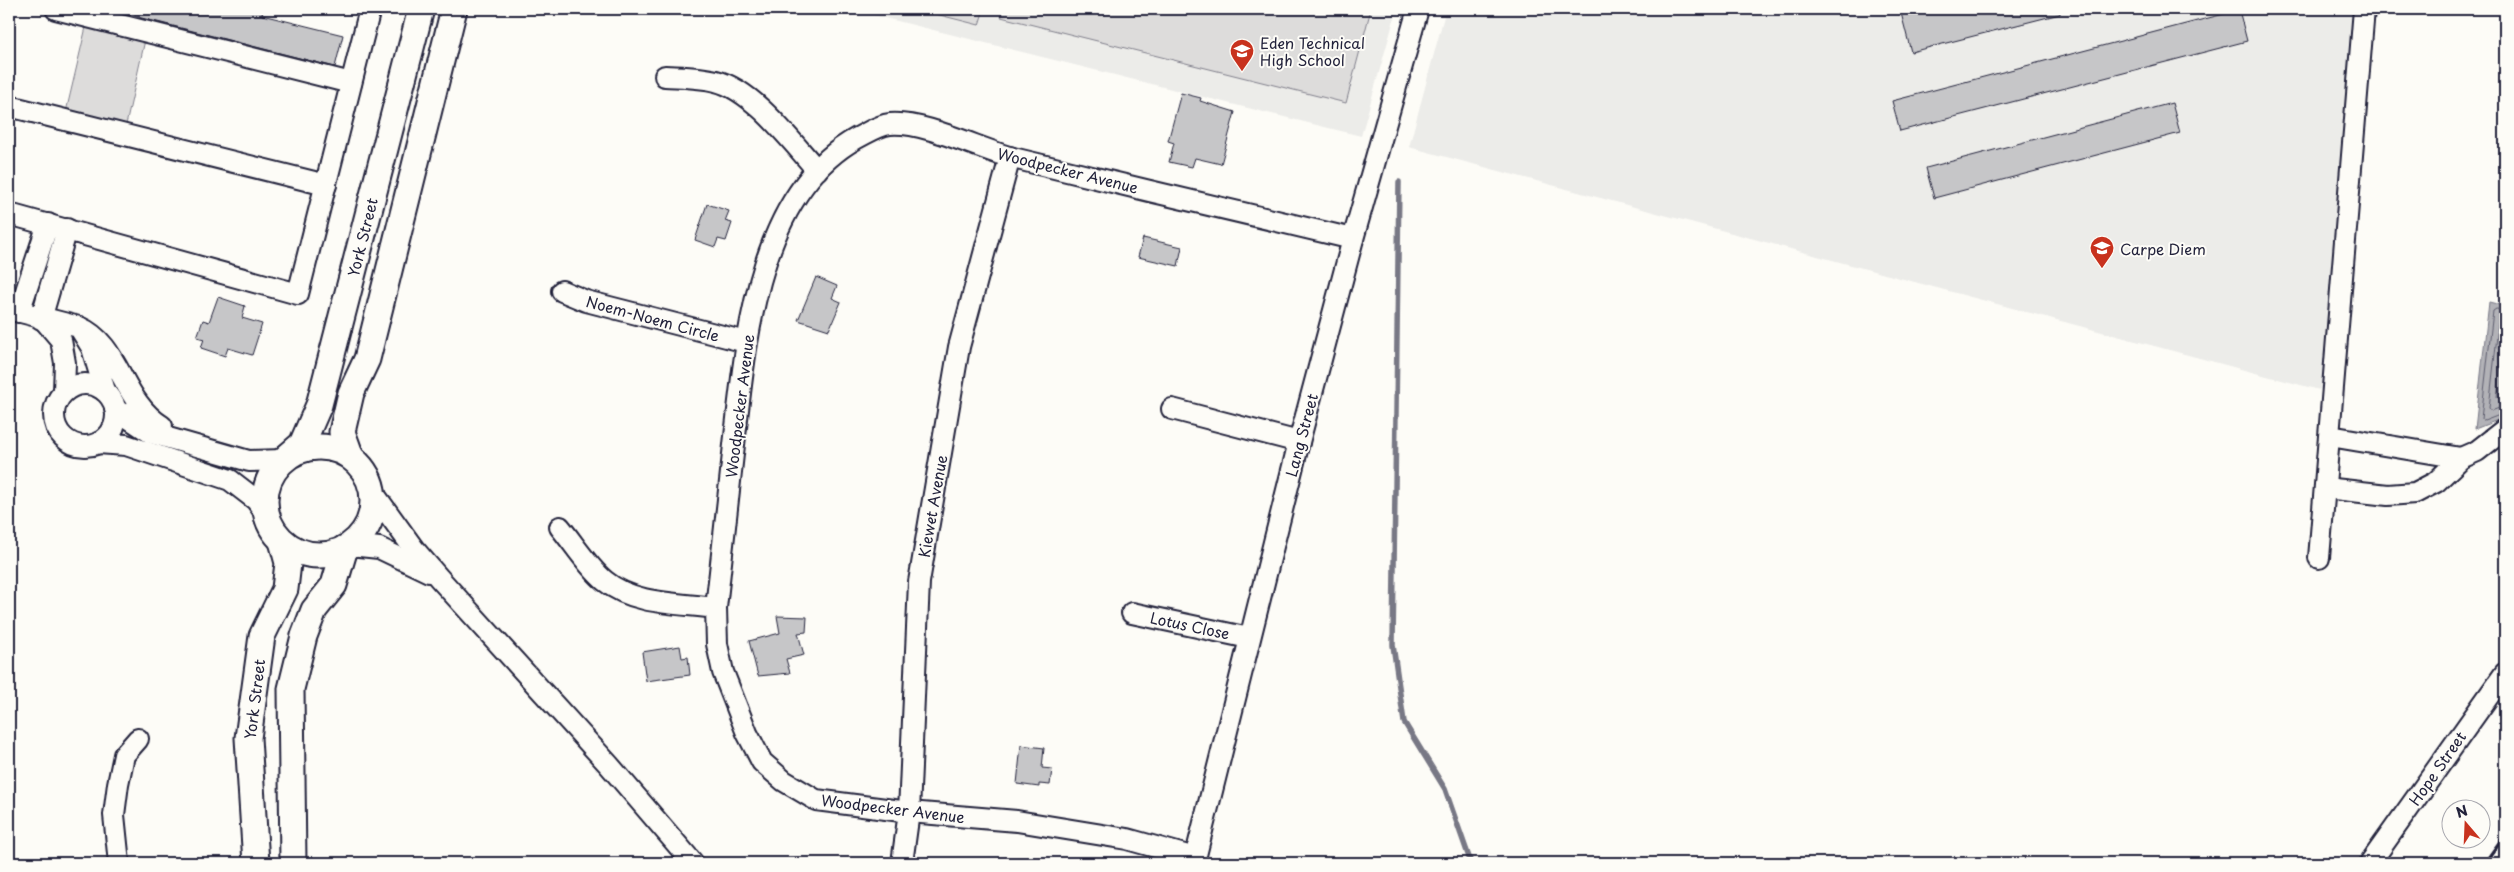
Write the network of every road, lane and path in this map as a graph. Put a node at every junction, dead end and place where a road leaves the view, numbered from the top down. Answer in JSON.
{"nodes":[{"id":1,"x":56,"y":9,"type":"edge"},
{"id":2,"x":370,"y":9,"type":"edge"},
{"id":3,"x":421,"y":9,"type":"edge"},
{"id":4,"x":454,"y":9,"type":"edge"},
{"id":5,"x":1418,"y":9,"type":"edge"},
{"id":6,"x":2364,"y":9,"type":"edge"},
{"id":7,"x":665,"y":76,"type":"dead end"},
{"id":8,"x":352,"y":83,"type":"junction"},
{"id":9,"x":9,"y":106,"type":"edge"},
{"id":10,"x":1010,"y":157,"type":"junction"},
{"id":11,"x":817,"y":170,"type":"junction"},
{"id":12,"x":326,"y":185,"type":"junction"},
{"id":13,"x":9,"y":214,"type":"edge"},
{"id":14,"x":57,"y":227,"type":"junction"},
{"id":15,"x":1353,"y":238,"type":"junction"},
{"id":16,"x":562,"y":291,"type":"dead end"},
{"id":17,"x":14,"y":310,"type":"edge"},
{"id":18,"x":43,"y":319,"type":"junction"},
{"id":19,"x":79,"y":327,"type":"junction"},
{"id":20,"x":746,"y":342,"type":"junction"},
{"id":21,"x":105,"y":390,"type":"junction"},
{"id":22,"x":64,"y":391,"type":"junction"},
{"id":23,"x":115,"y":409,"type":"junction"},
{"id":24,"x":1172,"y":409,"type":"dead end"},
{"id":25,"x":2505,"y":429,"type":"edge"},
{"id":26,"x":2330,"y":436,"type":"junction"},
{"id":27,"x":1299,"y":442,"type":"junction"},
{"id":28,"x":98,"y":443,"type":"junction"},
{"id":29,"x":198,"y":447,"type":"junction"},
{"id":30,"x":351,"y":457,"type":"junction"},
{"id":31,"x":286,"y":458,"type":"junction"},
{"id":32,"x":2461,"y":458,"type":"junction"},
{"id":33,"x":2325,"y":488,"type":"junction"},
{"id":34,"x":372,"y":491,"type":"junction"},
{"id":35,"x":266,"y":514,"type":"junction"},
{"id":36,"x":560,"y":527,"type":"dead end"},
{"id":37,"x":282,"y":540,"type":"junction"},
{"id":38,"x":348,"y":546,"type":"junction"},
{"id":39,"x":2319,"y":558,"type":"dead end"},
{"id":40,"x":439,"y":578,"type":"junction"},
{"id":41,"x":716,"y":608,"type":"junction"},
{"id":42,"x":1132,"y":613,"type":"dead end"},
{"id":43,"x":1249,"y":638,"type":"junction"},
{"id":44,"x":2505,"y":673,"type":"edge"},
{"id":45,"x":138,"y":739,"type":"dead end"},
{"id":46,"x":909,"y":812,"type":"junction"},
{"id":47,"x":1194,"y":861,"type":"edge"},
{"id":48,"x":119,"y":863,"type":"edge"},
{"id":49,"x":256,"y":863,"type":"edge"},
{"id":50,"x":293,"y":863,"type":"edge"},
{"id":51,"x":693,"y":863,"type":"edge"},
{"id":52,"x":902,"y":863,"type":"edge"},
{"id":53,"x":2370,"y":863,"type":"edge"}],
"edges":[{"from":1,"to":8,"type":"street"},
{"from":2,"to":8,"type":"street"},
{"from":3,"to":31,"type":"main road","name":"York Street"},
{"from":4,"to":30,"type":"main road"},
{"from":5,"to":15,"type":"street","name":"Lang Street"},
{"from":6,"to":26,"type":"street"},
{"from":7,"to":11,"type":"street"},
{"from":8,"to":12,"type":"street"},
{"from":9,"to":12,"type":"street"},
{"from":10,"to":11,"type":"street","name":"Woodpecker Avenue"},
{"from":10,"to":15,"type":"street","name":"Woodpecker Avenue"},
{"from":10,"to":46,"type":"street","name":"Kiewet Avenue"},
{"from":11,"to":20,"type":"street","name":"Woodpecker Avenue"},
{"from":12,"to":14,"type":"street"},
{"from":13,"to":14,"type":"street"},
{"from":14,"to":17,"type":"street"},
{"from":14,"to":18,"type":"street"},
{"from":15,"to":27,"type":"street","name":"Lang Street"},
{"from":16,"to":20,"type":"street","name":"Noem-Noem Circle"},
{"from":17,"to":18,"type":"street"},
{"from":18,"to":19,"type":"street"},
{"from":18,"to":22,"type":"street"},
{"from":19,"to":21,"type":"street"},
{"from":19,"to":29,"type":"street"},
{"from":20,"to":41,"type":"street","name":"Woodpecker Avenue"},
{"from":21,"to":22,"type":"street"},
{"from":21,"to":23,"type":"street"},
{"from":22,"to":28,"type":"street"},
{"from":23,"to":28,"type":"street"},
{"from":23,"to":29,"type":"street"},
{"from":24,"to":27,"type":"street"},
{"from":25,"to":32,"type":"street"},
{"from":26,"to":32,"type":"street"},
{"from":26,"to":33,"type":"street"},
{"from":27,"to":43,"type":"street","name":"Lang Street"},
{"from":28,"to":35,"type":"street"},
{"from":29,"to":31,"type":"street"},
{"from":30,"to":31,"type":"main road"},
{"from":30,"to":34,"type":"main road"},
{"from":31,"to":35,"type":"main road","name":"York Street"},
{"from":32,"to":33,"type":"street"},
{"from":33,"to":39,"type":"street"},
{"from":34,"to":38,"type":"main road"},
{"from":34,"to":40,"type":"street"},
{"from":35,"to":37,"type":"main road","name":"York Street"},
{"from":36,"to":41,"type":"street"},
{"from":37,"to":38,"type":"main road","name":"York Street"},
{"from":37,"to":49,"type":"main road","name":"York Street"},
{"from":38,"to":40,"type":"street"},
{"from":38,"to":50,"type":"main road"},
{"from":40,"to":51,"type":"street"},
{"from":41,"to":46,"type":"street","name":"Woodpecker Avenue"},
{"from":42,"to":43,"type":"street","name":"Lotus Close"},
{"from":43,"to":47,"type":"street","name":"Lang Street"},
{"from":44,"to":53,"type":"street","name":"Hope Street"},
{"from":45,"to":48,"type":"street"},
{"from":46,"to":47,"type":"street","name":"Woodpecker Avenue"},
{"from":46,"to":52,"type":"street","name":"Kiewet Avenue"}]}
